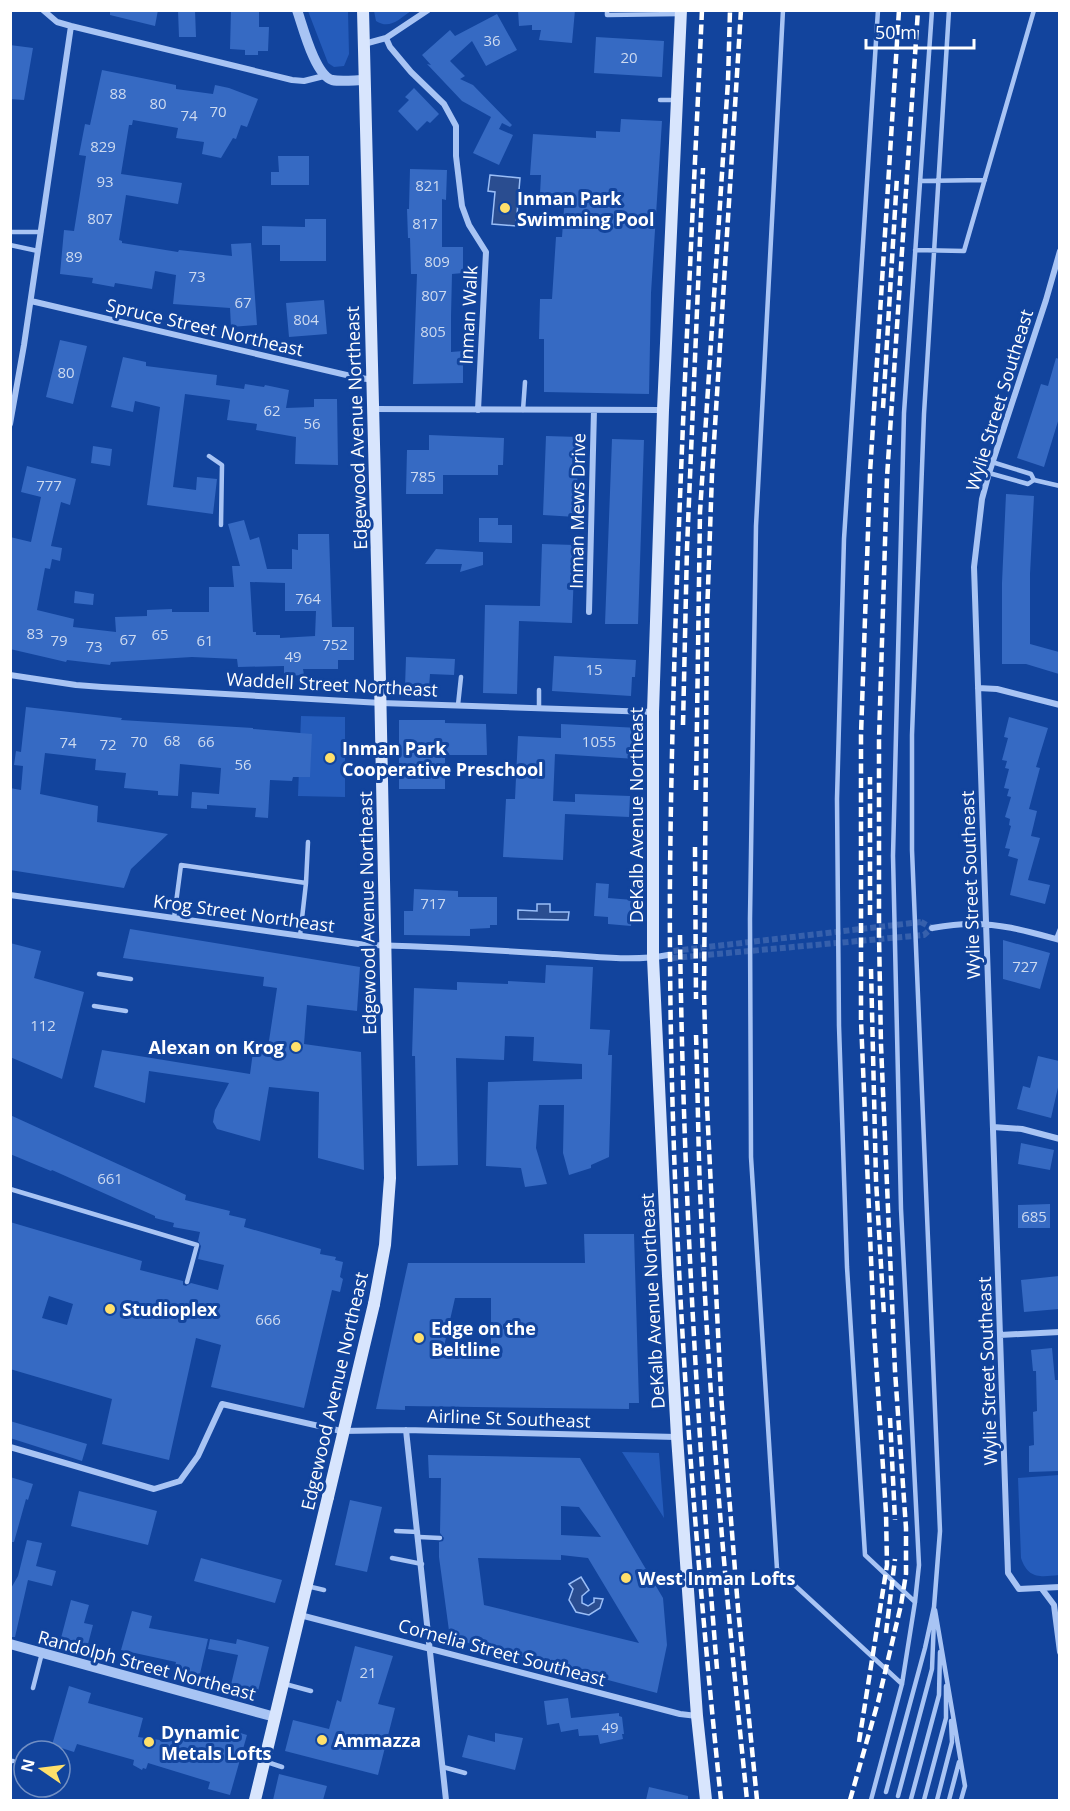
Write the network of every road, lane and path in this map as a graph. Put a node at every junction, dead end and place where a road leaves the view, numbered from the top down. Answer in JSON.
{"nodes":[{"id":1,"x":43,"y":10,"type":"edge"},
{"id":2,"x":297,"y":10,"type":"edge"},
{"id":3,"x":363,"y":10,"type":"edge"},
{"id":4,"x":428,"y":10,"type":"edge"},
{"id":5,"x":607,"y":10,"type":"edge"},
{"id":6,"x":783,"y":10,"type":"edge"},
{"id":7,"x":878,"y":10,"type":"edge"},
{"id":8,"x":932,"y":10,"type":"edge"},
{"id":9,"x":949,"y":10,"type":"edge"},
{"id":10,"x":1034,"y":10,"type":"edge"},
{"id":11,"x":645,"y":12,"type":"edge"},
{"id":12,"x":680,"y":12,"type":"edge"},
{"id":13,"x":71,"y":26,"type":"junction"},
{"id":14,"x":386,"y":38,"type":"junction"},
{"id":15,"x":364,"y":44,"type":"junction"},
{"id":16,"x":324,"y":76,"type":"junction"},
{"id":17,"x":365,"y":80,"type":"junction"},
{"id":18,"x":660,"y":100,"type":"dead end"},
{"id":19,"x":677,"y":100,"type":"junction"},
{"id":20,"x":920,"y":180,"type":"junction"},
{"id":21,"x":939,"y":180,"type":"junction"},
{"id":22,"x":985,"y":180,"type":"junction"},
{"id":23,"x":10,"y":232,"type":"edge"},
{"id":24,"x":41,"y":232,"type":"junction"},
{"id":25,"x":10,"y":245,"type":"edge"},
{"id":26,"x":915,"y":250,"type":"junction"},
{"id":27,"x":934,"y":250,"type":"junction"},
{"id":28,"x":38,"y":251,"type":"junction"},
{"id":29,"x":1059,"y":251,"type":"edge"},
{"id":30,"x":1056,"y":278,"type":"edge"},
{"id":31,"x":31,"y":301,"type":"junction"},
{"id":32,"x":373,"y":380,"type":"junction"},
{"id":33,"x":525,"y":382,"type":"dead end"},
{"id":34,"x":374,"y":409,"type":"junction"},
{"id":35,"x":478,"y":410,"type":"junction"},
{"id":36,"x":524,"y":410,"type":"junction"},
{"id":37,"x":594,"y":410,"type":"junction"},
{"id":38,"x":663,"y":410,"type":"junction"},
{"id":39,"x":10,"y":424,"type":"edge"},
{"id":40,"x":209,"y":456,"type":"dead end"},
{"id":41,"x":992,"y":462,"type":"junction"},
{"id":42,"x":989,"y":474,"type":"junction"},
{"id":43,"x":1034,"y":480,"type":"junction"},
{"id":44,"x":1059,"y":486,"type":"edge"},
{"id":45,"x":221,"y":525,"type":"dead end"},
{"id":46,"x":589,"y":612,"type":"dead end"},
{"id":47,"x":10,"y":675,"type":"edge"},
{"id":48,"x":461,"y":677,"type":"dead end"},
{"id":49,"x":978,"y":688,"type":"junction"},
{"id":50,"x":539,"y":690,"type":"dead end"},
{"id":51,"x":381,"y":703,"type":"junction"},
{"id":52,"x":458,"y":705,"type":"junction"},
{"id":53,"x":1059,"y":705,"type":"edge"},
{"id":54,"x":539,"y":708,"type":"junction"},
{"id":55,"x":653,"y":712,"type":"junction"},
{"id":56,"x":308,"y":842,"type":"dead end"},
{"id":57,"x":306,"y":883,"type":"junction"},
{"id":58,"x":10,"y":895,"type":"edge"},
{"id":59,"x":174,"y":918,"type":"junction"},
{"id":60,"x":986,"y":924,"type":"junction"},
{"id":61,"x":932,"y":928,"type":"dead end"},
{"id":62,"x":1059,"y":929,"type":"edge"},
{"id":63,"x":300,"y":936,"type":"junction"},
{"id":64,"x":1058,"y":939,"type":"edge"},
{"id":65,"x":385,"y":945,"type":"junction"},
{"id":66,"x":668,"y":955,"type":"dead end"},
{"id":67,"x":653,"y":958,"type":"junction"},
{"id":68,"x":99,"y":974,"type":"dead end"},
{"id":69,"x":131,"y":979,"type":"dead end"},
{"id":70,"x":94,"y":1006,"type":"dead end"},
{"id":71,"x":126,"y":1011,"type":"dead end"},
{"id":72,"x":993,"y":1127,"type":"junction"},
{"id":73,"x":1059,"y":1139,"type":"edge"},
{"id":74,"x":10,"y":1189,"type":"edge"},
{"id":75,"x":187,"y":1282,"type":"dead end"},
{"id":76,"x":1059,"y":1332,"type":"edge"},
{"id":77,"x":1000,"y":1335,"type":"junction"},
{"id":78,"x":406,"y":1430,"type":"junction"},
{"id":79,"x":677,"y":1437,"type":"junction"},
{"id":80,"x":10,"y":1447,"type":"edge"},
{"id":81,"x":396,"y":1531,"type":"dead end"},
{"id":82,"x":419,"y":1534,"type":"junction"},
{"id":83,"x":440,"y":1538,"type":"dead end"},
{"id":84,"x":392,"y":1558,"type":"dead end"},
{"id":85,"x":422,"y":1564,"type":"junction"},
{"id":86,"x":307,"y":1586,"type":"junction"},
{"id":87,"x":1059,"y":1587,"type":"edge"},
{"id":88,"x":1042,"y":1589,"type":"junction"},
{"id":89,"x":324,"y":1590,"type":"dead end"},
{"id":90,"x":915,"y":1602,"type":"junction"},
{"id":91,"x":934,"y":1607,"type":"junction"},
{"id":92,"x":300,"y":1615,"type":"junction"},
{"id":93,"x":941,"y":1640,"type":"junction"},
{"id":94,"x":1059,"y":1640,"type":"edge"},
{"id":95,"x":10,"y":1644,"type":"edge"},
{"id":96,"x":431,"y":1649,"type":"junction"},
{"id":97,"x":1059,"y":1652,"type":"edge"},
{"id":98,"x":42,"y":1653,"type":"junction"},
{"id":99,"x":946,"y":1673,"type":"junction"},
{"id":100,"x":902,"y":1683,"type":"junction"},
{"id":101,"x":283,"y":1684,"type":"junction"},
{"id":102,"x":33,"y":1688,"type":"dead end"},
{"id":103,"x":310,"y":1690,"type":"dead end"},
{"id":104,"x":951,"y":1702,"type":"junction"},
{"id":105,"x":697,"y":1716,"type":"junction"},
{"id":106,"x":274,"y":1718,"type":"junction"},
{"id":107,"x":956,"y":1731,"type":"junction"},
{"id":108,"x":264,"y":1761,"type":"junction"},
{"id":109,"x":282,"y":1767,"type":"dead end"},
{"id":110,"x":443,"y":1767,"type":"junction"},
{"id":111,"x":465,"y":1773,"type":"dead end"},
{"id":112,"x":886,"y":1792,"type":"dead end"},
{"id":113,"x":898,"y":1796,"type":"dead end"},
{"id":114,"x":911,"y":1799,"type":"edge"},
{"id":115,"x":255,"y":1800,"type":"edge"},
{"id":116,"x":446,"y":1800,"type":"edge"},
{"id":117,"x":706,"y":1800,"type":"edge"},
{"id":118,"x":872,"y":1800,"type":"edge"},
{"id":119,"x":924,"y":1800,"type":"edge"},
{"id":120,"x":937,"y":1800,"type":"edge"},
{"id":121,"x":949,"y":1800,"type":"edge"},
{"id":122,"x":961,"y":1800,"type":"edge"}],
"edges":[{"from":1,"to":13,"type":"street"},
{"from":2,"to":16,"type":"street"},
{"from":3,"to":15,"type":"main road","name":"Edgewood Avenue Northeast"},
{"from":4,"to":14,"type":"street"},
{"from":5,"to":11,"type":"lane"},
{"from":6,"to":100,"type":"lane"},
{"from":7,"to":90,"type":"lane"},
{"from":8,"to":20,"type":"lane"},
{"from":9,"to":21,"type":"lane"},
{"from":10,"to":22,"type":"lane"},
{"from":11,"to":12,"type":"lane"},
{"from":12,"to":19,"type":"main road","name":"DeKalb Avenue Northeast"},
{"from":13,"to":16,"type":"street"},
{"from":13,"to":24,"type":"street"},
{"from":14,"to":15,"type":"street"},
{"from":14,"to":35,"type":"street","name":"Inman Walk"},
{"from":15,"to":17,"type":"main road","name":"Edgewood Avenue Northeast"},
{"from":16,"to":17,"type":"street"},
{"from":17,"to":32,"type":"main road","name":"Edgewood Avenue Northeast"},
{"from":18,"to":19,"type":"lane"},
{"from":19,"to":38,"type":"main road","name":"DeKalb Avenue Northeast"},
{"from":20,"to":21,"type":"lane"},
{"from":20,"to":26,"type":"lane"},
{"from":21,"to":22,"type":"lane"},
{"from":21,"to":27,"type":"lane"},
{"from":22,"to":27,"type":"lane"},
{"from":23,"to":24,"type":"lane"},
{"from":24,"to":28,"type":"street"},
{"from":25,"to":28,"type":"lane"},
{"from":26,"to":27,"type":"lane"},
{"from":26,"to":90,"type":"lane"},
{"from":27,"to":91,"type":"lane"},
{"from":28,"to":31,"type":"street"},
{"from":29,"to":30,"type":"street","name":"Wylie Street Southeast"},
{"from":30,"to":41,"type":"street","name":"Wylie Street Southeast"},
{"from":31,"to":32,"type":"street","name":"Spruce Street Northeast"},
{"from":31,"to":39,"type":"street"},
{"from":32,"to":34,"type":"main road","name":"Edgewood Avenue Northeast"},
{"from":33,"to":36,"type":"lane"},
{"from":34,"to":35,"type":"street"},
{"from":34,"to":51,"type":"main road","name":"Edgewood Avenue Northeast"},
{"from":35,"to":36,"type":"street"},
{"from":36,"to":37,"type":"street"},
{"from":37,"to":38,"type":"street"},
{"from":37,"to":46,"type":"street","name":"Inman Mews Drive"},
{"from":38,"to":55,"type":"main road","name":"DeKalb Avenue Northeast"},
{"from":40,"to":45,"type":"lane"},
{"from":41,"to":42,"type":"street","name":"Wylie Street Southeast"},
{"from":41,"to":43,"type":"lane"},
{"from":42,"to":43,"type":"lane"},
{"from":42,"to":49,"type":"street","name":"Wylie Street Southeast"},
{"from":43,"to":44,"type":"lane"},
{"from":47,"to":51,"type":"street","name":"Waddell Street Northeast"},
{"from":48,"to":52,"type":"lane"},
{"from":49,"to":53,"type":"street"},
{"from":49,"to":60,"type":"street","name":"Wylie Street Southeast"},
{"from":50,"to":54,"type":"lane"},
{"from":51,"to":52,"type":"street","name":"Waddell Street Northeast"},
{"from":51,"to":65,"type":"main road","name":"Edgewood Avenue Northeast"},
{"from":52,"to":54,"type":"street","name":"Waddell Street Northeast"},
{"from":54,"to":55,"type":"street","name":"Waddell Street Northeast"},
{"from":55,"to":67,"type":"main road","name":"DeKalb Avenue Northeast"},
{"from":56,"to":57,"type":"lane"},
{"from":57,"to":59,"type":"lane"},
{"from":57,"to":63,"type":"lane"},
{"from":58,"to":59,"type":"street","name":"Krog Street Northeast"},
{"from":59,"to":63,"type":"street","name":"Krog Street Northeast"},
{"from":60,"to":61,"type":"street"},
{"from":60,"to":64,"type":"street"},
{"from":60,"to":72,"type":"street","name":"Wylie Street Southeast"},
{"from":62,"to":64,"type":"lane"},
{"from":63,"to":65,"type":"street","name":"Krog Street Northeast"},
{"from":65,"to":67,"type":"street","name":"Krog Street Northeast"},
{"from":65,"to":86,"type":"main road","name":"Edgewood Avenue Northeast","bridge":true},
{"from":66,"to":67,"type":"street","name":"Krog Street Northeast"},
{"from":67,"to":79,"type":"main road","name":"DeKalb Avenue Northeast"},
{"from":68,"to":69,"type":"lane"},
{"from":70,"to":71,"type":"lane"},
{"from":72,"to":73,"type":"street"},
{"from":72,"to":77,"type":"street","name":"Wylie Street Southeast"},
{"from":74,"to":75,"type":"lane"},
{"from":76,"to":77,"type":"street"},
{"from":77,"to":88,"type":"street","name":"Wylie Street Southeast"},
{"from":78,"to":79,"type":"street","name":"Airline St Southeast"},
{"from":78,"to":80,"type":"street","name":"Airline St Southeast"},
{"from":78,"to":82,"type":"street"},
{"from":79,"to":105,"type":"main road","name":"DeKalb Avenue Northeast"},
{"from":81,"to":82,"type":"lane"},
{"from":82,"to":83,"type":"lane"},
{"from":82,"to":85,"type":"street"},
{"from":84,"to":85,"type":"lane"},
{"from":85,"to":96,"type":"street"},
{"from":86,"to":89,"type":"lane"},
{"from":86,"to":92,"type":"main road","name":"Edgewood Avenue Northeast"},
{"from":87,"to":88,"type":"street"},
{"from":88,"to":94,"type":"street"},
{"from":90,"to":100,"type":"lane"},
{"from":91,"to":93,"type":"lane"},
{"from":91,"to":112,"type":"lane"},
{"from":91,"to":113,"type":"lane"},
{"from":92,"to":96,"type":"street","name":"Cornelia Street Southeast"},
{"from":92,"to":101,"type":"main road","name":"Edgewood Avenue Northeast"},
{"from":93,"to":99,"type":"lane"},
{"from":93,"to":114,"type":"lane"},
{"from":94,"to":97,"type":"street"},
{"from":95,"to":98,"type":"street","name":"Randolph Street Northeast"},
{"from":96,"to":105,"type":"street","name":"Cornelia Street Southeast"},
{"from":96,"to":110,"type":"street"},
{"from":98,"to":102,"type":"lane"},
{"from":98,"to":106,"type":"street","name":"Randolph Street Northeast"},
{"from":99,"to":104,"type":"lane"},
{"from":99,"to":119,"type":"lane"},
{"from":100,"to":118,"type":"lane"},
{"from":101,"to":103,"type":"lane"},
{"from":101,"to":106,"type":"main road","name":"Edgewood Avenue Northeast"},
{"from":104,"to":107,"type":"lane"},
{"from":104,"to":120,"type":"lane"},
{"from":105,"to":117,"type":"main road","name":"DeKalb Avenue Northeast"},
{"from":106,"to":108,"type":"main road","name":"Edgewood Avenue Northeast"},
{"from":107,"to":121,"type":"lane"},
{"from":107,"to":122,"type":"lane"},
{"from":108,"to":109,"type":"lane"},
{"from":108,"to":115,"type":"main road","name":"Edgewood Avenue Northeast"},
{"from":110,"to":111,"type":"lane"},
{"from":110,"to":116,"type":"street"}]}
